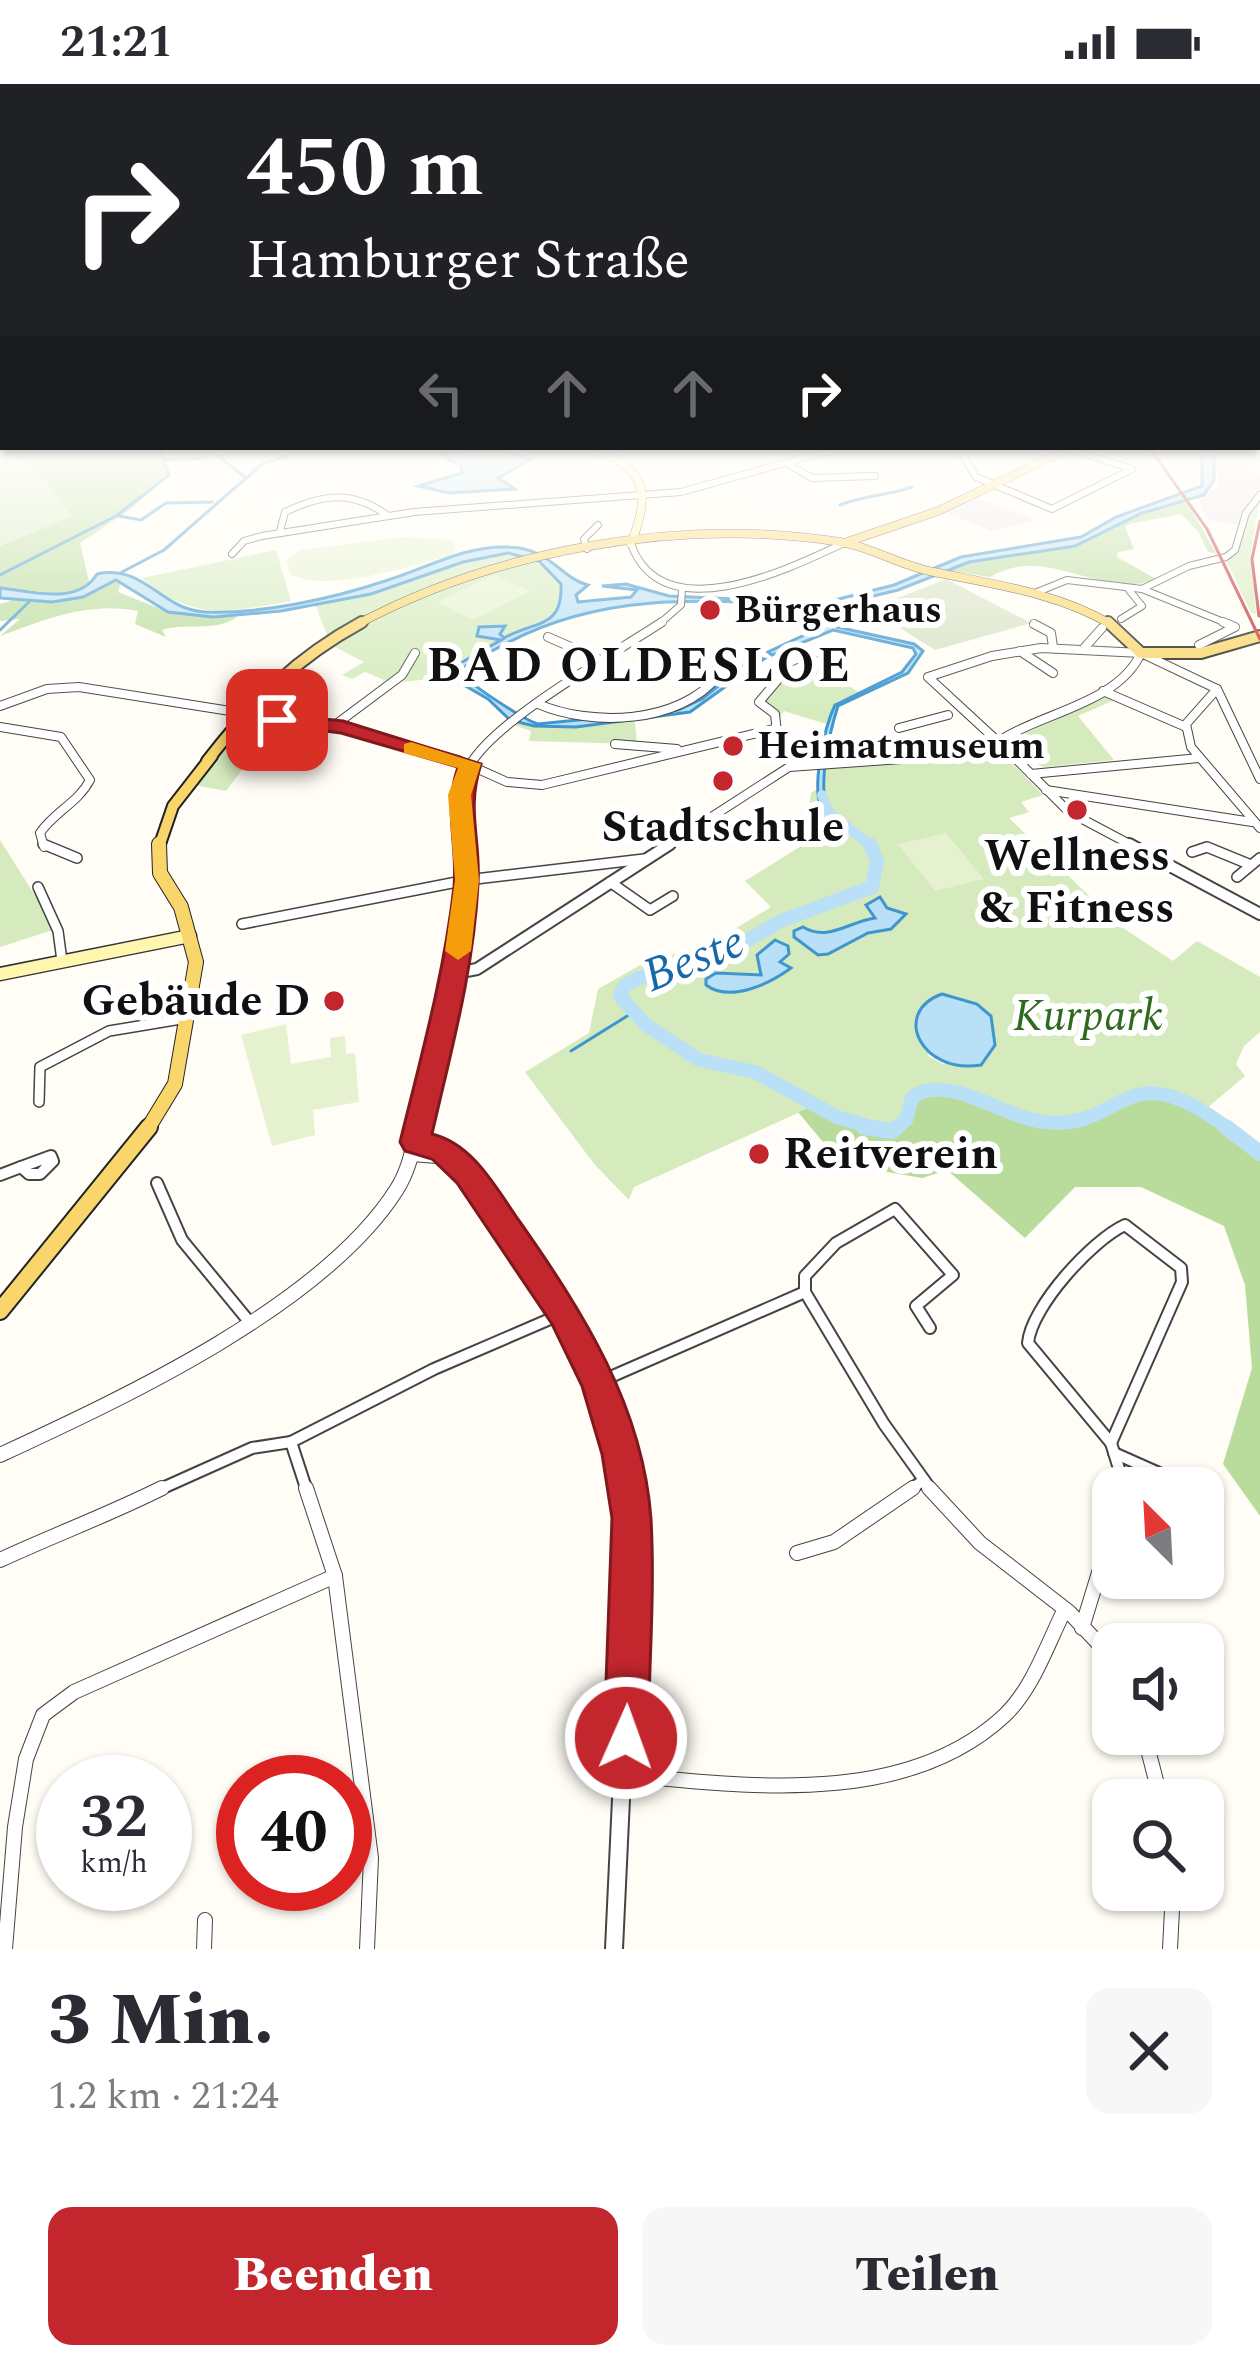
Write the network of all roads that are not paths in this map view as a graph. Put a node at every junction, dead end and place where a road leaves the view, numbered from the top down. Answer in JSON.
{"nodes":[{"id":1,"x":258,"y":537,"type":"edge"},
{"id":2,"x":586,"y":537,"type":"edge"},
{"id":3,"x":633,"y":537,"type":"edge"},
{"id":4,"x":875,"y":537,"type":"edge"},
{"id":5,"x":1238,"y":537,"type":"edge"},
{"id":6,"x":632,"y":540,"type":"junction"},
{"id":7,"x":861,"y":543,"type":"junction"},
{"id":8,"x":830,"y":544,"type":"junction"},
{"id":9,"x":586,"y":549,"type":"junction"},
{"id":10,"x":232,"y":554,"type":"dead end"},
{"id":11,"x":1142,"y":589,"type":"junction"},
{"id":12,"x":1129,"y":590,"type":"junction"},
{"id":13,"x":1035,"y":593,"type":"junction"},
{"id":14,"x":682,"y":595,"type":"junction"},
{"id":15,"x":769,"y":615,"type":"dead end"},
{"id":16,"x":1120,"y":619,"type":"dead end"},
{"id":17,"x":812,"y":624,"type":"dead end"},
{"id":18,"x":1034,"y":624,"type":"dead end"},
{"id":19,"x":1102,"y":628,"type":"dead end"},
{"id":20,"x":1260,"y":636,"type":"edge"},
{"id":21,"x":548,"y":637,"type":"dead end"},
{"id":22,"x":1199,"y":645,"type":"dead end"},
{"id":23,"x":1085,"y":646,"type":"junction"},
{"id":24,"x":1053,"y":647,"type":"junction"},
{"id":25,"x":1020,"y":651,"type":"junction"},
{"id":26,"x":415,"y":652,"type":"dead end"},
{"id":27,"x":1141,"y":653,"type":"junction"},
{"id":28,"x":1176,"y":654,"type":"junction"},
{"id":29,"x":605,"y":662,"type":"junction"},
{"id":30,"x":813,"y":662,"type":"dead end"},
{"id":31,"x":1172,"y":667,"type":"junction"},
{"id":32,"x":1053,"y":673,"type":"dead end"},
{"id":33,"x":718,"y":676,"type":"dead end"},
{"id":34,"x":1217,"y":688,"type":"junction"},
{"id":35,"x":1103,"y":691,"type":"junction"},
{"id":36,"x":538,"y":704,"type":"junction"},
{"id":37,"x":0,"y":706,"type":"edge"},
{"id":38,"x":956,"y":713,"type":"junction"},
{"id":39,"x":244,"y":716,"type":"junction"},
{"id":40,"x":335,"y":725,"type":"junction"},
{"id":41,"x":0,"y":727,"type":"edge"},
{"id":42,"x":1186,"y":727,"type":"junction"},
{"id":43,"x":898,"y":728,"type":"dead end"},
{"id":44,"x":774,"y":729,"type":"junction"},
{"id":45,"x":755,"y":732,"type":"junction"},
{"id":46,"x":999,"y":742,"type":"junction"},
{"id":47,"x":778,"y":743,"type":"junction"},
{"id":48,"x":615,"y":744,"type":"dead end"},
{"id":49,"x":682,"y":750,"type":"junction"},
{"id":50,"x":1200,"y":758,"type":"junction"},
{"id":51,"x":470,"y":764,"type":"junction"},
{"id":52,"x":797,"y":764,"type":"junction"},
{"id":53,"x":1031,"y":774,"type":"junction"},
{"id":54,"x":1260,"y":779,"type":"edge"},
{"id":55,"x":1046,"y":790,"type":"junction"},
{"id":56,"x":1256,"y":825,"type":"edge"},
{"id":57,"x":1192,"y":852,"type":"dead end"},
{"id":58,"x":76,"y":858,"type":"dead end"},
{"id":59,"x":644,"y":860,"type":"junction"},
{"id":60,"x":1256,"y":861,"type":"edge"},
{"id":61,"x":1237,"y":878,"type":"dead end"},
{"id":62,"x":467,"y":880,"type":"junction"},
{"id":63,"x":610,"y":882,"type":"junction"},
{"id":64,"x":38,"y":886,"type":"dead end"},
{"id":65,"x":674,"y":896,"type":"dead end"},
{"id":66,"x":1260,"y":914,"type":"edge"},
{"id":67,"x":242,"y":924,"type":"dead end"},
{"id":68,"x":185,"y":935,"type":"junction"},
{"id":69,"x":62,"y":961,"type":"junction"},
{"id":70,"x":0,"y":974,"type":"edge"},
{"id":71,"x":456,"y":974,"type":"junction"},
{"id":72,"x":189,"y":1018,"type":"junction"},
{"id":73,"x":39,"y":1102,"type":"dead end"},
{"id":74,"x":414,"y":1148,"type":"junction"},
{"id":75,"x":21,"y":1167,"type":"dead end"},
{"id":76,"x":0,"y":1174,"type":"edge"},
{"id":77,"x":157,"y":1183,"type":"dead end"},
{"id":78,"x":805,"y":1292,"type":"junction"},
{"id":79,"x":0,"y":1310,"type":"edge"},
{"id":80,"x":564,"y":1313,"type":"junction"},
{"id":81,"x":248,"y":1319,"type":"junction"},
{"id":82,"x":930,"y":1328,"type":"dead end"},
{"id":83,"x":599,"y":1382,"type":"junction"},
{"id":84,"x":291,"y":1442,"type":"junction"},
{"id":85,"x":1113,"y":1448,"type":"junction"},
{"id":86,"x":0,"y":1455,"type":"edge"},
{"id":87,"x":1119,"y":1467,"type":"edge"},
{"id":88,"x":1148,"y":1467,"type":"edge"},
{"id":89,"x":925,"y":1480,"type":"junction"},
{"id":90,"x":796,"y":1553,"type":"dead end"},
{"id":91,"x":0,"y":1560,"type":"edge"},
{"id":92,"x":335,"y":1576,"type":"junction"},
{"id":93,"x":1092,"y":1595,"type":"edge"},
{"id":94,"x":1064,"y":1611,"type":"junction"},
{"id":95,"x":1082,"y":1628,"type":"junction"},
{"id":96,"x":1092,"y":1638,"type":"edge"},
{"id":97,"x":624,"y":1775,"type":"junction"},
{"id":98,"x":1172,"y":1911,"type":"edge"},
{"id":99,"x":205,"y":1920,"type":"dead end"},
{"id":100,"x":4,"y":1949,"type":"edge"},
{"id":101,"x":204,"y":1949,"type":"edge"},
{"id":102,"x":367,"y":1949,"type":"edge"},
{"id":103,"x":614,"y":1949,"type":"edge"},
{"id":104,"x":1170,"y":1949,"type":"edge"}],
"edges":[{"from":1,"to":10,"type":"street"},
{"from":2,"to":9,"type":"street"},
{"from":3,"to":6,"type":"main road"},
{"from":4,"to":7,"type":"main road"},
{"from":5,"to":11,"type":"street"},
{"from":6,"to":8,"type":"main road"},
{"from":6,"to":9,"type":"main road"},
{"from":6,"to":14,"type":"street"},
{"from":7,"to":8,"type":"street"},
{"from":7,"to":8,"type":"main road"},
{"from":7,"to":13,"type":"main road"},
{"from":8,"to":14,"type":"street"},
{"from":9,"to":39,"type":"main road"},
{"from":11,"to":12,"type":"street"},
{"from":11,"to":22,"type":"street"},
{"from":12,"to":13,"type":"street"},
{"from":12,"to":16,"type":"street"},
{"from":13,"to":27,"type":"main road"},
{"from":14,"to":29,"type":"street"},
{"from":15,"to":17,"type":"street"},
{"from":18,"to":24,"type":"street"},
{"from":19,"to":23,"type":"street"},
{"from":20,"to":28,"type":"main road"},
{"from":21,"to":29,"type":"street"},
{"from":23,"to":24,"type":"street"},
{"from":23,"to":27,"type":"street"},
{"from":24,"to":25,"type":"street"},
{"from":25,"to":32,"type":"street"},
{"from":25,"to":38,"type":"street"},
{"from":26,"to":40,"type":"street"},
{"from":27,"to":28,"type":"main road"},
{"from":27,"to":31,"type":"street"},
{"from":27,"to":35,"type":"street"},
{"from":28,"to":31,"type":"street"},
{"from":29,"to":36,"type":"street"},
{"from":30,"to":44,"type":"street"},
{"from":31,"to":34,"type":"street"},
{"from":33,"to":36,"type":"street"},
{"from":34,"to":42,"type":"street"},
{"from":34,"to":54,"type":"street"},
{"from":35,"to":42,"type":"street"},
{"from":35,"to":46,"type":"street"},
{"from":36,"to":51,"type":"street"},
{"from":37,"to":39,"type":"street"},
{"from":38,"to":43,"type":"street"},
{"from":38,"to":46,"type":"street"},
{"from":39,"to":40,"type":"street"},
{"from":39,"to":68,"type":"main road"},
{"from":40,"to":51,"type":"street"},
{"from":41,"to":58,"type":"street"},
{"from":42,"to":50,"type":"street"},
{"from":44,"to":45,"type":"street"},
{"from":44,"to":47,"type":"street"},
{"from":45,"to":47,"type":"street"},
{"from":45,"to":49,"type":"street"},
{"from":46,"to":52,"type":"street"},
{"from":46,"to":53,"type":"street"},
{"from":47,"to":52,"type":"street"},
{"from":48,"to":49,"type":"street"},
{"from":49,"to":51,"type":"street"},
{"from":50,"to":53,"type":"street"},
{"from":50,"to":56,"type":"street"},
{"from":51,"to":62,"type":"street"},
{"from":52,"to":59,"type":"street"},
{"from":53,"to":55,"type":"street"},
{"from":55,"to":56,"type":"street"},
{"from":55,"to":66,"type":"street"},
{"from":57,"to":60,"type":"street"},
{"from":59,"to":62,"type":"street"},
{"from":59,"to":63,"type":"street"},
{"from":60,"to":61,"type":"street"},
{"from":62,"to":67,"type":"street"},
{"from":62,"to":71,"type":"street"},
{"from":63,"to":65,"type":"street"},
{"from":63,"to":71,"type":"street"},
{"from":64,"to":69,"type":"street"},
{"from":68,"to":69,"type":"main road"},
{"from":68,"to":72,"type":"main road"},
{"from":69,"to":70,"type":"main road"},
{"from":71,"to":74,"type":"street"},
{"from":72,"to":73,"type":"street"},
{"from":72,"to":79,"type":"main road"},
{"from":74,"to":80,"type":"street"},
{"from":74,"to":81,"type":"street"},
{"from":75,"to":76,"type":"street"},
{"from":77,"to":81,"type":"street"},
{"from":78,"to":82,"type":"street"},
{"from":78,"to":83,"type":"street"},
{"from":78,"to":89,"type":"street"},
{"from":80,"to":83,"type":"street"},
{"from":80,"to":84,"type":"street"},
{"from":81,"to":86,"type":"street"},
{"from":83,"to":97,"type":"street"},
{"from":84,"to":91,"type":"street"},
{"from":84,"to":92,"type":"street"},
{"from":85,"to":85,"type":"street"},
{"from":85,"to":87,"type":"street"},
{"from":85,"to":88,"type":"street"},
{"from":89,"to":90,"type":"street"},
{"from":89,"to":94,"type":"street"},
{"from":92,"to":100,"type":"street"},
{"from":92,"to":102,"type":"street"},
{"from":93,"to":95,"type":"street"},
{"from":94,"to":95,"type":"street"},
{"from":94,"to":97,"type":"street"},
{"from":95,"to":96,"type":"street"},
{"from":97,"to":103,"type":"street"},
{"from":98,"to":104,"type":"street"},
{"from":99,"to":101,"type":"street"}]}
